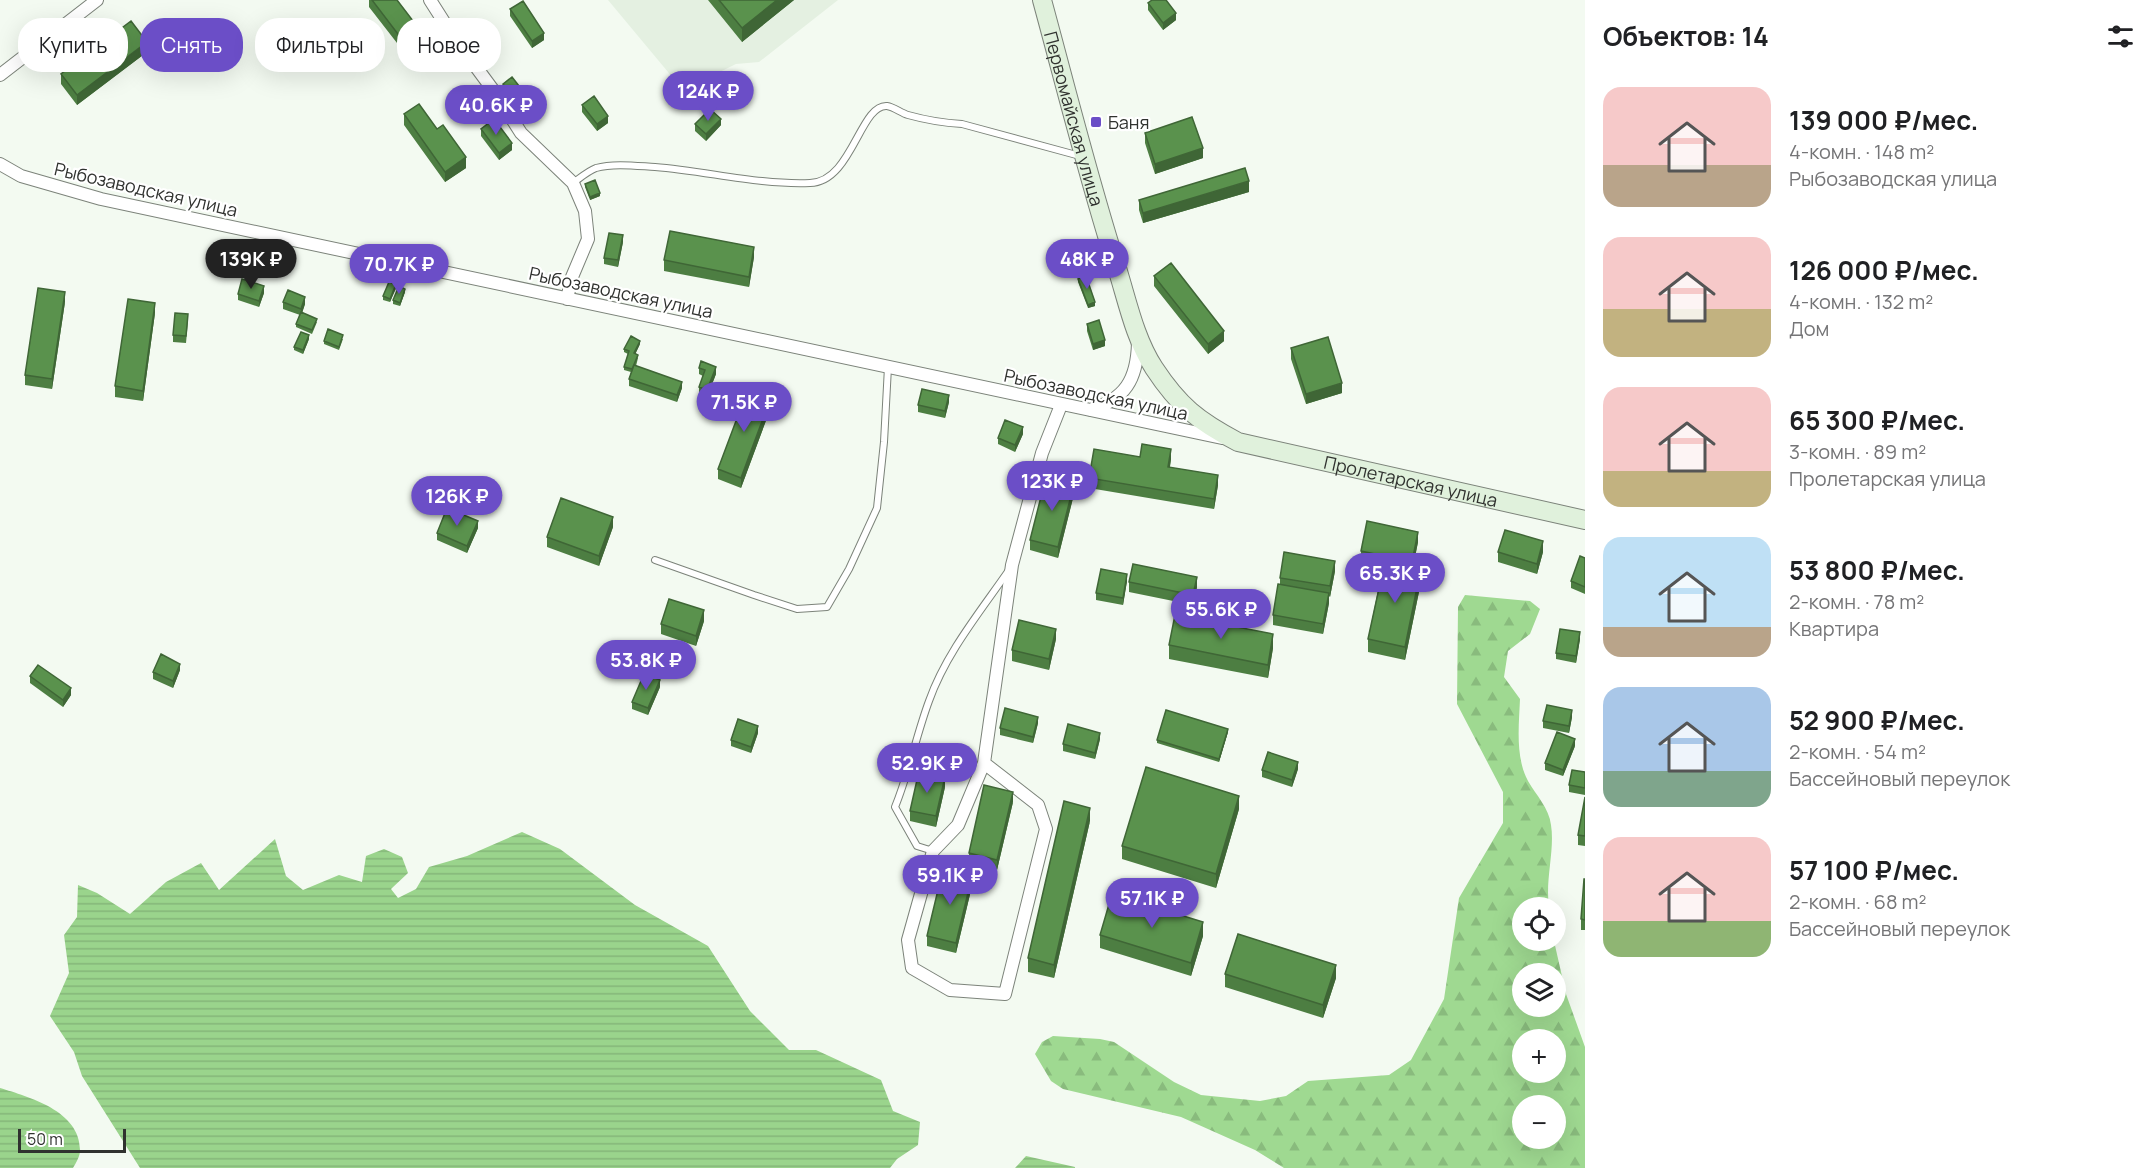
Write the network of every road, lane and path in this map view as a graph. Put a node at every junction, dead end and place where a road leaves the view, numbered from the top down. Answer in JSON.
{"nodes":[{"id":1,"x":97,"y":0,"type":"edge"},
{"id":2,"x":430,"y":0,"type":"edge"},
{"id":3,"x":1042,"y":0,"type":"edge"},
{"id":4,"x":0,"y":75,"type":"edge"},
{"id":5,"x":1084,"y":157,"type":"junction"},
{"id":6,"x":0,"y":164,"type":"edge"},
{"id":7,"x":573,"y":183,"type":"junction"},
{"id":8,"x":567,"y":299,"type":"junction"},
{"id":9,"x":1138,"y":336,"type":"junction"},
{"id":10,"x":888,"y":367,"type":"junction"},
{"id":11,"x":1061,"y":405,"type":"junction"},
{"id":12,"x":1088,"y":411,"type":"junction"},
{"id":13,"x":1238,"y":442,"type":"junction"},
{"id":14,"x":1585,"y":520,"type":"edge"},
{"id":15,"x":655,"y":560,"type":"dead end"},
{"id":16,"x":1012,"y":565,"type":"junction"},
{"id":17,"x":984,"y":764,"type":"junction"},
{"id":18,"x":933,"y":851,"type":"junction"}],
"edges":[{"from":1,"to":4,"type":"street"},
{"from":2,"to":7,"type":"street"},
{"from":3,"to":5,"type":"street","name":"Первомайская улица"},
{"from":5,"to":7,"type":"lane"},
{"from":5,"to":9,"type":"street","name":"Первомайская улица"},
{"from":6,"to":8,"type":"street","name":"Рыбозаводская улица"},
{"from":7,"to":8,"type":"street"},
{"from":8,"to":10,"type":"street","name":"Рыбозаводская улица"},
{"from":9,"to":12,"type":"street"},
{"from":9,"to":13,"type":"street","name":"Первомайская улица"},
{"from":10,"to":11,"type":"street","name":"Рыбозаводская улица"},
{"from":10,"to":15,"type":"lane"},
{"from":11,"to":12,"type":"street","name":"Рыбозаводская улица"},
{"from":11,"to":16,"type":"street"},
{"from":12,"to":13,"type":"street","name":"Рыбозаводская улица"},
{"from":13,"to":14,"type":"street","name":"Пролетарская улица"},
{"from":16,"to":17,"type":"street"},
{"from":16,"to":18,"type":"lane"},
{"from":17,"to":18,"type":"street"},
{"from":17,"to":18,"type":"street"}]}
